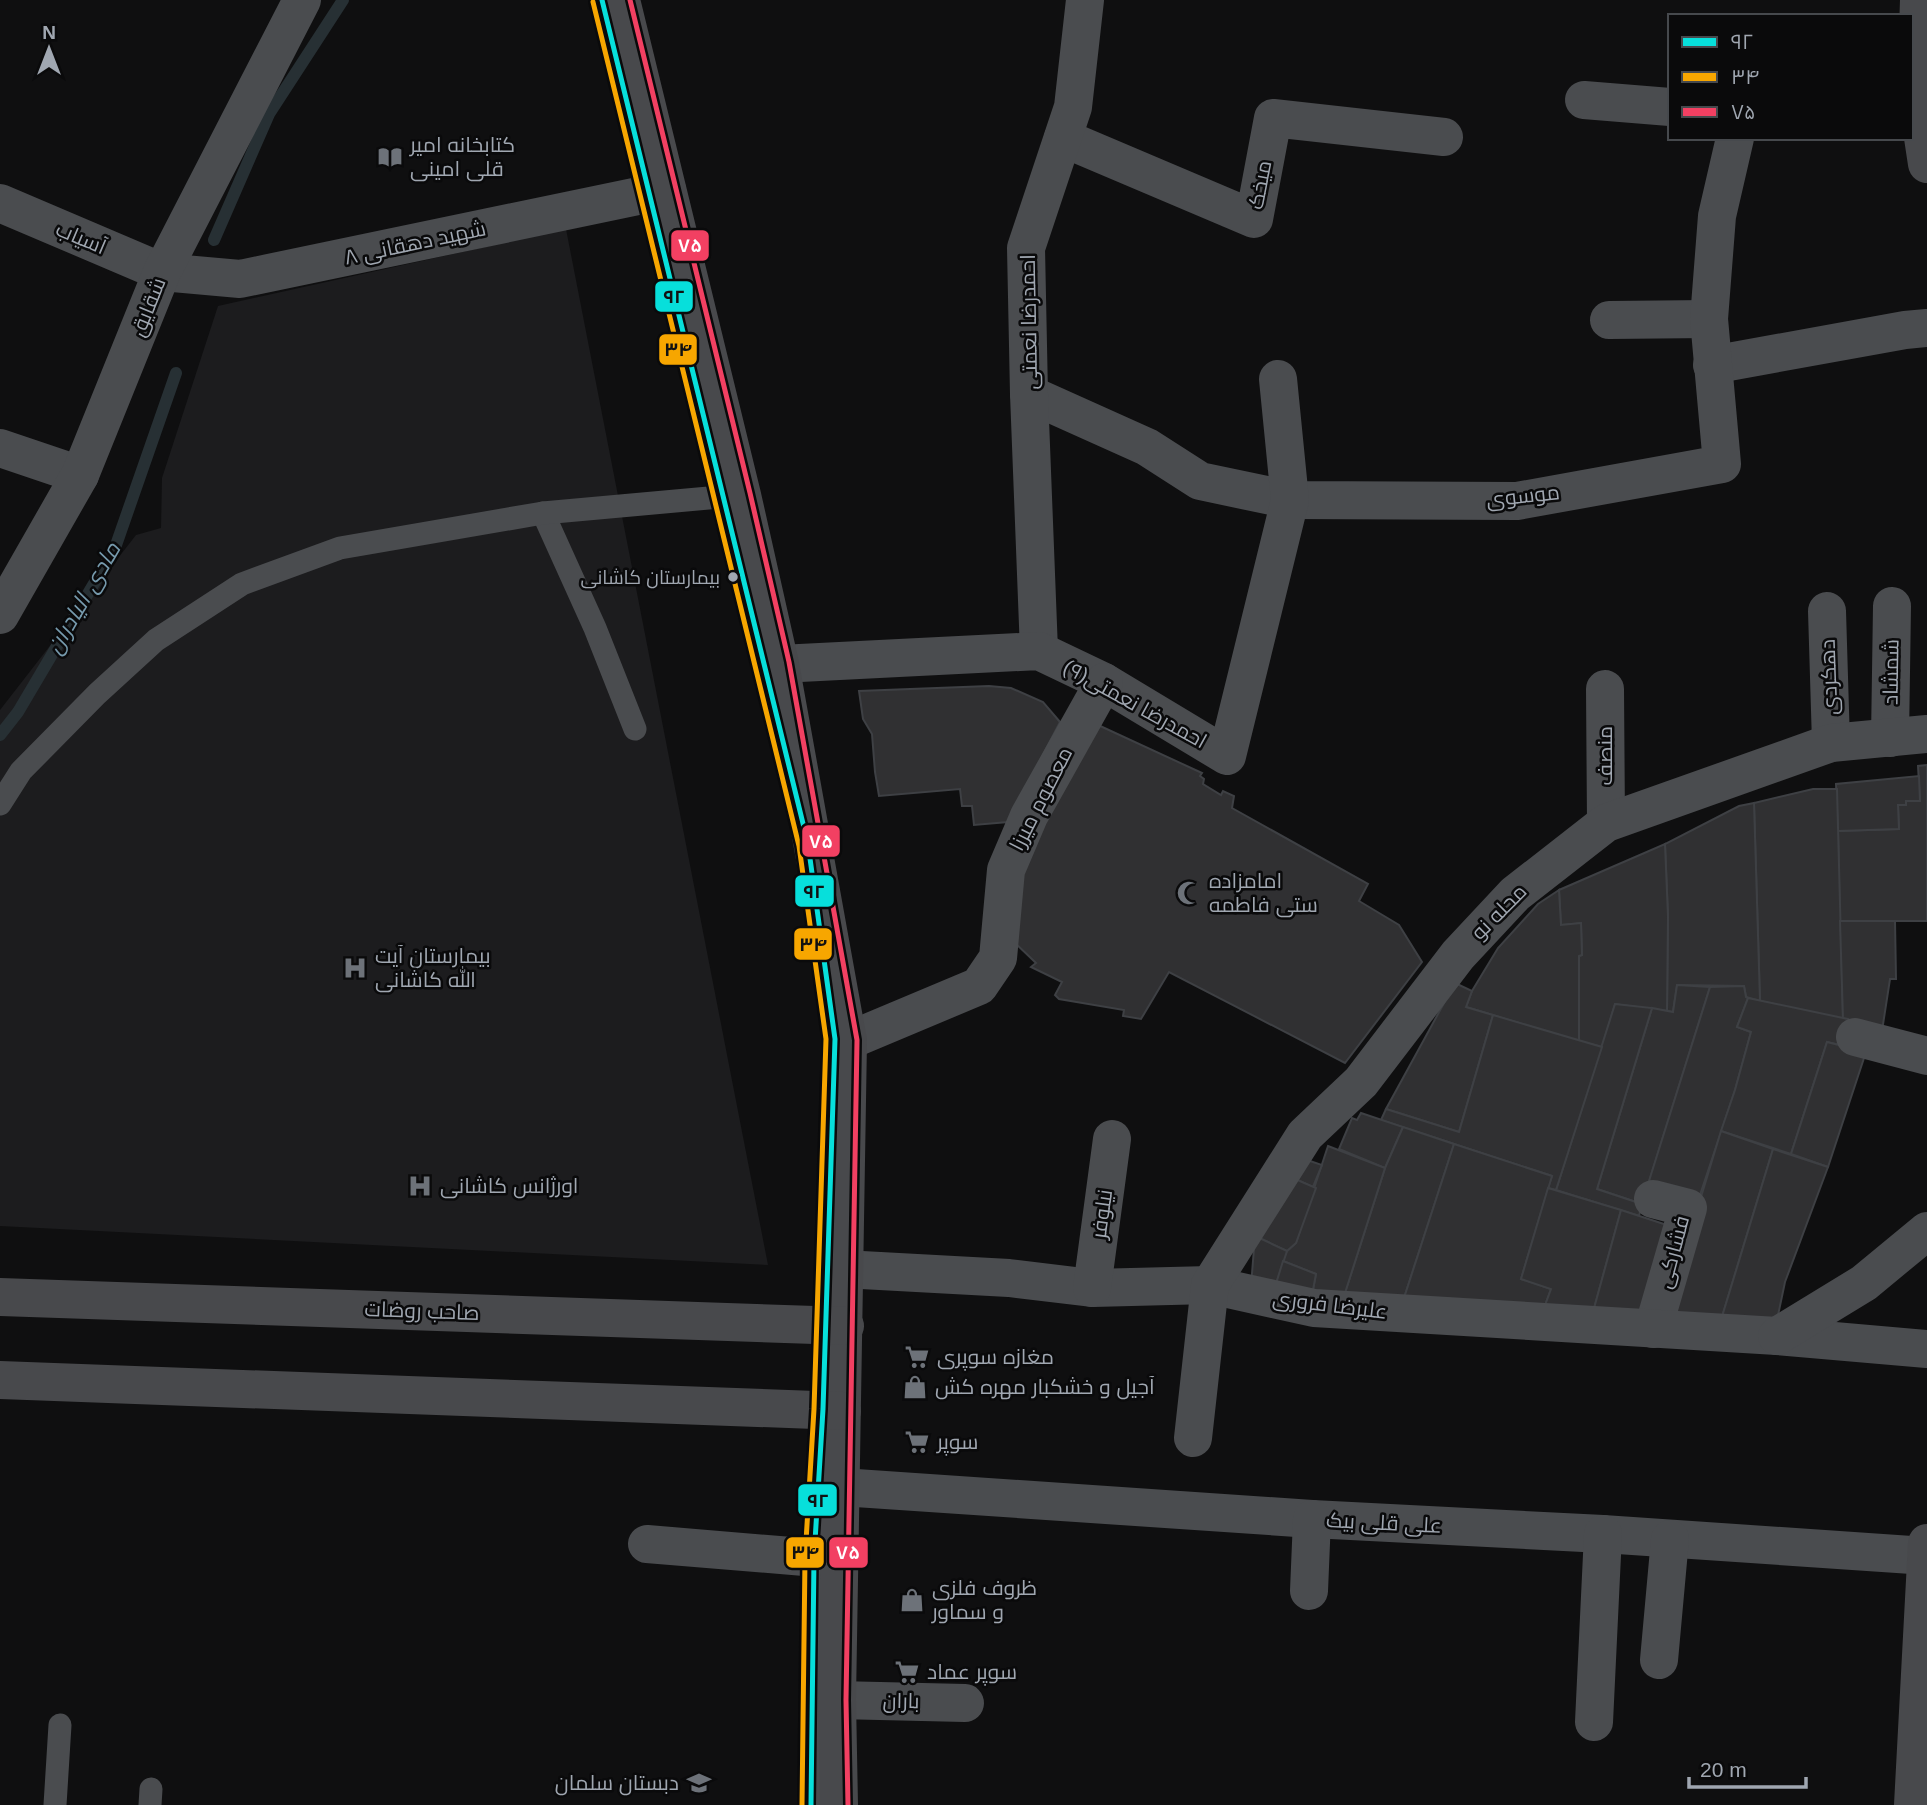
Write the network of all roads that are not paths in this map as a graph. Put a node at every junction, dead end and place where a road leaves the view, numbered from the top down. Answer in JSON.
{"nodes":[{"id":1,"x":302,"y":0,"type":"edge"},
{"id":2,"x":601,"y":0,"type":"edge"},
{"id":3,"x":621,"y":0,"type":"edge"},
{"id":4,"x":1085,"y":0,"type":"edge"},
{"id":5,"x":1919,"y":0,"type":"edge"},
{"id":6,"x":1918,"y":91,"type":"edge"},
{"id":7,"x":1584,"y":100,"type":"dead end"},
{"id":8,"x":1668,"y":107,"type":"edge"},
{"id":9,"x":1444,"y":137,"type":"dead end"},
{"id":10,"x":1063,"y":138,"type":"junction"},
{"id":11,"x":1735,"y":140,"type":"edge"},
{"id":12,"x":1927,"y":164,"type":"edge"},
{"id":13,"x":658,"y":192,"type":"junction"},
{"id":14,"x":0,"y":204,"type":"edge"},
{"id":15,"x":162,"y":272,"type":"junction"},
{"id":16,"x":1709,"y":318,"type":"junction"},
{"id":17,"x":1609,"y":320,"type":"dead end"},
{"id":18,"x":1927,"y":328,"type":"edge"},
{"id":19,"x":1712,"y":365,"type":"junction"},
{"id":20,"x":1278,"y":379,"type":"dead end"},
{"id":21,"x":1029,"y":394,"type":"junction"},
{"id":22,"x":0,"y":448,"type":"edge"},
{"id":23,"x":80,"y":475,"type":"junction"},
{"id":24,"x":733,"y":496,"type":"junction"},
{"id":25,"x":1290,"y":500,"type":"junction"},
{"id":26,"x":543,"y":513,"type":"junction"},
{"id":27,"x":1892,"y":606,"type":"dead end"},
{"id":28,"x":1827,"y":611,"type":"dead end"},
{"id":29,"x":0,"y":615,"type":"edge"},
{"id":30,"x":1040,"y":651,"type":"junction"},
{"id":31,"x":780,"y":664,"type":"junction"},
{"id":32,"x":1104,"y":682,"type":"junction"},
{"id":33,"x":1605,"y":689,"type":"dead end"},
{"id":34,"x":635,"y":729,"type":"dead end"},
{"id":35,"x":1927,"y":734,"type":"edge"},
{"id":36,"x":1890,"y":738,"type":"junction"},
{"id":37,"x":1831,"y":743,"type":"junction"},
{"id":38,"x":0,"y":804,"type":"edge"},
{"id":39,"x":1606,"y":823,"type":"junction"},
{"id":40,"x":1855,"y":1037,"type":"dead end"},
{"id":41,"x":848,"y":1041,"type":"junction"},
{"id":42,"x":1927,"y":1056,"type":"edge"},
{"id":43,"x":1112,"y":1139,"type":"dead end"},
{"id":44,"x":1653,"y":1199,"type":"dead end"},
{"id":45,"x":1927,"y":1231,"type":"edge"},
{"id":46,"x":843,"y":1269,"type":"junction"},
{"id":47,"x":1210,"y":1286,"type":"junction"},
{"id":48,"x":1092,"y":1288,"type":"junction"},
{"id":49,"x":0,"y":1297,"type":"edge"},
{"id":50,"x":835,"y":1325,"type":"junction"},
{"id":51,"x":1653,"y":1329,"type":"junction"},
{"id":52,"x":1777,"y":1336,"type":"junction"},
{"id":53,"x":1927,"y":1349,"type":"edge"},
{"id":54,"x":0,"y":1380,"type":"edge"},
{"id":55,"x":832,"y":1410,"type":"junction"},
{"id":56,"x":1193,"y":1438,"type":"dead end"},
{"id":57,"x":841,"y":1487,"type":"junction"},
{"id":58,"x":1312,"y":1519,"type":"junction"},
{"id":59,"x":1603,"y":1534,"type":"junction"},
{"id":60,"x":1670,"y":1539,"type":"junction"},
{"id":61,"x":647,"y":1544,"type":"dead end"},
{"id":62,"x":1926,"y":1551,"type":"edge"},
{"id":63,"x":827,"y":1559,"type":"junction"},
{"id":64,"x":1309,"y":1591,"type":"dead end"},
{"id":65,"x":1659,"y":1660,"type":"dead end"},
{"id":66,"x":837,"y":1700,"type":"junction"},
{"id":67,"x":965,"y":1703,"type":"dead end"},
{"id":68,"x":1594,"y":1722,"type":"dead end"},
{"id":69,"x":60,"y":1725,"type":"dead end"},
{"id":70,"x":55,"y":1805,"type":"edge"},
{"id":71,"x":811,"y":1805,"type":"edge"},
{"id":72,"x":839,"y":1805,"type":"edge"},
{"id":73,"x":1913,"y":1805,"type":"edge"}],
"edges":[{"from":1,"to":15,"type":"street","name":"شقایق"},
{"from":2,"to":13,"type":"lane"},
{"from":3,"to":13,"type":"street"},
{"from":4,"to":10,"type":"street","name":"احمدرضا نعمتی"},
{"from":5,"to":6,"type":"street"},
{"from":6,"to":12,"type":"street"},
{"from":7,"to":8,"type":"street"},
{"from":9,"to":10,"type":"street","name":"میخک"},
{"from":10,"to":21,"type":"street","name":"احمدرضا نعمتی"},
{"from":11,"to":16,"type":"street"},
{"from":13,"to":15,"type":"street","name":"شهید دهقانی ۸"},
{"from":13,"to":24,"type":"street"},
{"from":14,"to":15,"type":"street","name":"آسیاب"},
{"from":15,"to":23,"type":"street","name":"شقایق"},
{"from":16,"to":17,"type":"street"},
{"from":16,"to":19,"type":"street"},
{"from":18,"to":19,"type":"street"},
{"from":19,"to":25,"type":"street","name":"موسوی"},
{"from":20,"to":25,"type":"street"},
{"from":21,"to":25,"type":"street","name":"موسوی"},
{"from":21,"to":30,"type":"street","name":"احمدرضا نعمتی"},
{"from":22,"to":23,"type":"street"},
{"from":23,"to":29,"type":"street","name":"شقایق"},
{"from":24,"to":26,"type":"lane"},
{"from":24,"to":31,"type":"street"},
{"from":24,"to":50,"type":"lane"},
{"from":25,"to":32,"type":"street","name":"احمدرضا نعمتی(۹)"},
{"from":26,"to":34,"type":"lane"},
{"from":26,"to":38,"type":"lane"},
{"from":27,"to":36,"type":"street","name":"شمشاد"},
{"from":28,"to":37,"type":"street","name":"دهکردی"},
{"from":30,"to":31,"type":"street","name":"احمدرضا نعمتی(۹)"},
{"from":30,"to":32,"type":"street","name":"احمدرضا نعمتی(۹)"},
{"from":31,"to":41,"type":"street"},
{"from":32,"to":41,"type":"street","name":"معصوم میرزا"},
{"from":33,"to":39,"type":"street","name":"منصف"},
{"from":35,"to":36,"type":"street","name":"محله نو"},
{"from":36,"to":37,"type":"street","name":"محله نو"},
{"from":37,"to":39,"type":"street","name":"محله نو"},
{"from":39,"to":47,"type":"street","name":"محله نو"},
{"from":40,"to":42,"type":"street"},
{"from":41,"to":46,"type":"street"},
{"from":43,"to":48,"type":"street","name":"نیلوفر"},
{"from":44,"to":51,"type":"street","name":"فشارکی"},
{"from":45,"to":52,"type":"street"},
{"from":46,"to":48,"type":"street","name":"علیرضا فروری"},
{"from":46,"to":50,"type":"street"},
{"from":47,"to":48,"type":"street","name":"علیرضا فروری"},
{"from":47,"to":51,"type":"street","name":"علیرضا فروری"},
{"from":47,"to":56,"type":"street"},
{"from":49,"to":50,"type":"street","name":"صاحب روضات"},
{"from":50,"to":55,"type":"street"},
{"from":51,"to":52,"type":"street","name":"علیرضا فروری"},
{"from":52,"to":53,"type":"street","name":"علیرضا فروری"},
{"from":54,"to":55,"type":"street"},
{"from":55,"to":57,"type":"street"},
{"from":55,"to":63,"type":"lane"},
{"from":57,"to":58,"type":"street","name":"علی قلی بیک"},
{"from":57,"to":63,"type":"street"},
{"from":58,"to":59,"type":"street","name":"علی قلی بیک"},
{"from":58,"to":64,"type":"street"},
{"from":59,"to":60,"type":"street","name":"علی قلی بیک"},
{"from":59,"to":68,"type":"street"},
{"from":60,"to":62,"type":"street","name":"علی قلی بیک"},
{"from":60,"to":65,"type":"street"},
{"from":61,"to":63,"type":"street"},
{"from":62,"to":73,"type":"street"},
{"from":63,"to":66,"type":"street"},
{"from":63,"to":71,"type":"lane"},
{"from":66,"to":67,"type":"street","name":"باران"},
{"from":66,"to":72,"type":"street"},
{"from":69,"to":70,"type":"lane"}]}
